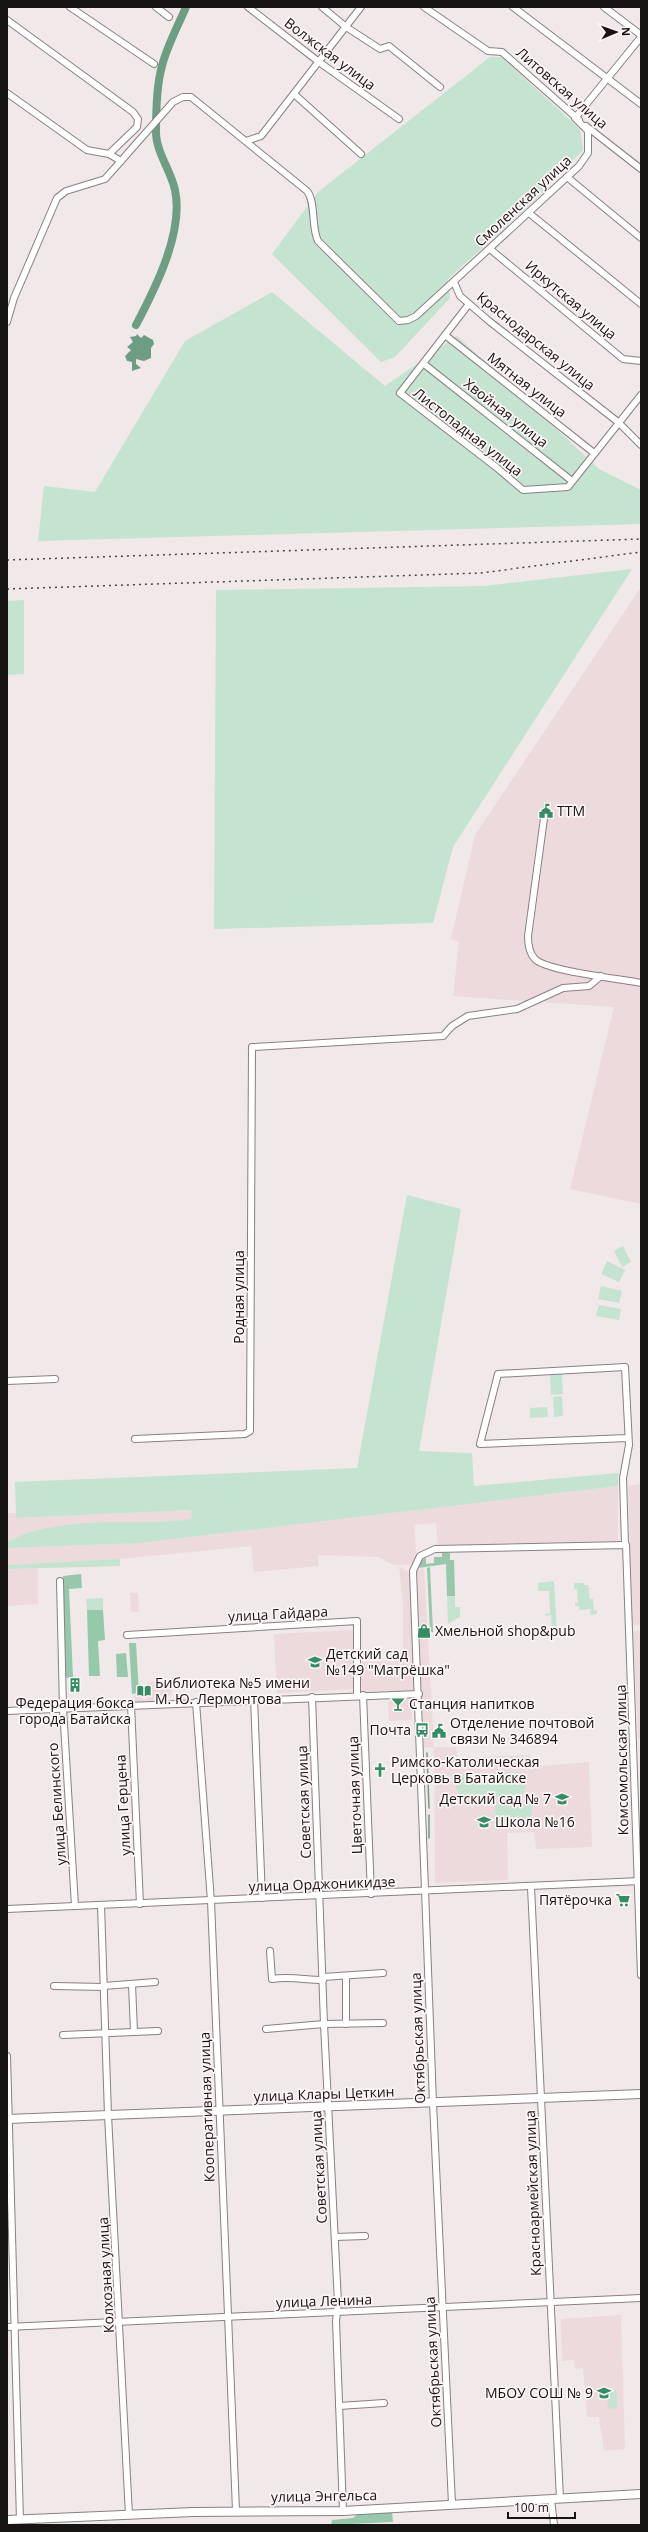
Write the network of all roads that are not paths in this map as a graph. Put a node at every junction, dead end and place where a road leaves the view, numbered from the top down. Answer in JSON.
{"nodes":[{"id":1,"x":70,"y":7,"type":"edge"},
{"id":2,"x":156,"y":7,"type":"edge"},
{"id":3,"x":248,"y":7,"type":"edge"},
{"id":4,"x":322,"y":7,"type":"edge"},
{"id":5,"x":361,"y":7,"type":"edge"},
{"id":6,"x":424,"y":7,"type":"edge"},
{"id":7,"x":513,"y":7,"type":"edge"},
{"id":8,"x":604,"y":7,"type":"edge"},
{"id":9,"x":169,"y":17,"type":"dead end"},
{"id":10,"x":7,"y":20,"type":"edge"},
{"id":11,"x":346,"y":27,"type":"junction"},
{"id":12,"x":641,"y":36,"type":"edge"},
{"id":13,"x":318,"y":62,"type":"junction"},
{"id":14,"x":154,"y":64,"type":"dead end"},
{"id":15,"x":608,"y":79,"type":"junction"},
{"id":16,"x":440,"y":87,"type":"dead end"},
{"id":17,"x":7,"y":93,"type":"edge"},
{"id":18,"x":294,"y":94,"type":"junction"},
{"id":19,"x":641,"y":104,"type":"edge"},
{"id":20,"x":575,"y":118,"type":"junction"},
{"id":21,"x":399,"y":119,"type":"dead end"},
{"id":22,"x":246,"y":141,"type":"junction"},
{"id":23,"x":109,"y":154,"type":"junction"},
{"id":24,"x":361,"y":154,"type":"dead end"},
{"id":25,"x":121,"y":161,"type":"junction"},
{"id":26,"x":641,"y":169,"type":"edge"},
{"id":27,"x":567,"y":177,"type":"junction"},
{"id":28,"x":529,"y":212,"type":"junction"},
{"id":29,"x":641,"y":238,"type":"edge"},
{"id":30,"x":490,"y":249,"type":"junction"},
{"id":31,"x":454,"y":282,"type":"junction"},
{"id":32,"x":469,"y":304,"type":"junction"},
{"id":33,"x":641,"y":304,"type":"edge"},
{"id":34,"x":7,"y":322,"type":"edge"},
{"id":35,"x":446,"y":335,"type":"junction"},
{"id":36,"x":641,"y":360,"type":"edge"},
{"id":37,"x":424,"y":364,"type":"junction"},
{"id":38,"x":641,"y":395,"type":"edge"},
{"id":39,"x":618,"y":422,"type":"junction"},
{"id":40,"x":641,"y":444,"type":"edge"},
{"id":41,"x":594,"y":453,"type":"junction"},
{"id":42,"x":570,"y":484,"type":"junction"},
{"id":43,"x":545,"y":811,"type":"dead end"},
{"id":44,"x":601,"y":976,"type":"junction"},
{"id":45,"x":641,"y":982,"type":"edge"},
{"id":46,"x":55,"y":1380,"type":"dead end"},
{"id":47,"x":7,"y":1381,"type":"edge"},
{"id":48,"x":628,"y":1438,"type":"junction"},
{"id":49,"x":134,"y":1439,"type":"dead end"},
{"id":50,"x":626,"y":1545,"type":"junction"},
{"id":51,"x":60,"y":1581,"type":"dead end"},
{"id":52,"x":127,"y":1635,"type":"dead end"},
{"id":53,"x":419,"y":1694,"type":"junction"},
{"id":54,"x":360,"y":1696,"type":"junction"},
{"id":55,"x":312,"y":1697,"type":"junction"},
{"id":56,"x":254,"y":1699,"type":"junction"},
{"id":57,"x":196,"y":1702,"type":"junction"},
{"id":58,"x":131,"y":1705,"type":"junction"},
{"id":59,"x":63,"y":1708,"type":"junction"},
{"id":60,"x":7,"y":1711,"type":"edge"},
{"id":61,"x":639,"y":1881,"type":"edge"},
{"id":62,"x":531,"y":1887,"type":"junction"},
{"id":63,"x":426,"y":1892,"type":"junction"},
{"id":64,"x":371,"y":1894,"type":"junction"},
{"id":65,"x":320,"y":1896,"type":"junction"},
{"id":66,"x":262,"y":1898,"type":"junction"},
{"id":67,"x":211,"y":1901,"type":"junction"},
{"id":68,"x":140,"y":1904,"type":"junction"},
{"id":69,"x":101,"y":1905,"type":"junction"},
{"id":70,"x":75,"y":1906,"type":"junction"},
{"id":71,"x":7,"y":1909,"type":"edge"},
{"id":72,"x":270,"y":1951,"type":"dead end"},
{"id":73,"x":383,"y":1973,"type":"dead end"},
{"id":74,"x":641,"y":1975,"type":"edge"},
{"id":75,"x":346,"y":1976,"type":"junction"},
{"id":76,"x":323,"y":1979,"type":"junction"},
{"id":77,"x":155,"y":1982,"type":"dead end"},
{"id":78,"x":132,"y":1984,"type":"junction"},
{"id":79,"x":54,"y":1986,"type":"dead end"},
{"id":80,"x":104,"y":1987,"type":"junction"},
{"id":81,"x":383,"y":2023,"type":"dead end"},
{"id":82,"x":324,"y":2024,"type":"junction"},
{"id":83,"x":346,"y":2024,"type":"junction"},
{"id":84,"x":266,"y":2029,"type":"dead end"},
{"id":85,"x":158,"y":2031,"type":"dead end"},
{"id":86,"x":134,"y":2032,"type":"junction"},
{"id":87,"x":107,"y":2033,"type":"junction"},
{"id":88,"x":63,"y":2035,"type":"dead end"},
{"id":89,"x":7,"y":2056,"type":"edge"},
{"id":90,"x":641,"y":2094,"type":"edge"},
{"id":91,"x":541,"y":2098,"type":"junction"},
{"id":92,"x":432,"y":2103,"type":"junction"},
{"id":93,"x":329,"y":2107,"type":"junction"},
{"id":94,"x":219,"y":2111,"type":"junction"},
{"id":95,"x":108,"y":2115,"type":"junction"},
{"id":96,"x":8,"y":2119,"type":"edge"},
{"id":97,"x":365,"y":2236,"type":"dead end"},
{"id":98,"x":334,"y":2237,"type":"junction"},
{"id":99,"x":641,"y":2298,"type":"edge"},
{"id":100,"x":550,"y":2304,"type":"junction"},
{"id":101,"x":442,"y":2308,"type":"junction"},
{"id":102,"x":337,"y":2313,"type":"junction"},
{"id":103,"x":228,"y":2317,"type":"junction"},
{"id":104,"x":120,"y":2321,"type":"junction"},
{"id":105,"x":7,"y":2327,"type":"edge"},
{"id":106,"x":14,"y":2327,"type":"junction"},
{"id":107,"x":384,"y":2403,"type":"dead end"},
{"id":108,"x":339,"y":2406,"type":"junction"},
{"id":109,"x":641,"y":2494,"type":"edge"},
{"id":110,"x":555,"y":2499,"type":"junction"},
{"id":111,"x":452,"y":2504,"type":"junction"},
{"id":112,"x":236,"y":2510,"type":"junction"},
{"id":113,"x":344,"y":2511,"type":"junction"},
{"id":114,"x":129,"y":2515,"type":"junction"},
{"id":115,"x":7,"y":2520,"type":"edge"},
{"id":116,"x":20,"y":2520,"type":"junction"},
{"id":117,"x":554,"y":2525,"type":"edge"}],
"edges":[{"from":1,"to":14,"type":"street"},
{"from":2,"to":9,"type":"street"},
{"from":3,"to":13,"type":"street","name":"Волжская улица"},
{"from":4,"to":11,"type":"street"},
{"from":5,"to":11,"type":"street"},
{"from":6,"to":20,"type":"street","name":"Литовская улица"},
{"from":7,"to":15,"type":"street"},
{"from":8,"to":12,"type":"street"},
{"from":10,"to":23,"type":"street"},
{"from":11,"to":13,"type":"street"},
{"from":11,"to":16,"type":"street"},
{"from":12,"to":15,"type":"street"},
{"from":13,"to":18,"type":"street"},
{"from":13,"to":21,"type":"street","name":"Волжская улица"},
{"from":15,"to":19,"type":"street"},
{"from":15,"to":20,"type":"street"},
{"from":17,"to":23,"type":"street"},
{"from":18,"to":22,"type":"street"},
{"from":18,"to":24,"type":"street"},
{"from":20,"to":26,"type":"street","name":"Литовская улица"},
{"from":20,"to":27,"type":"street","name":"Смоленская улица"},
{"from":22,"to":25,"type":"street"},
{"from":22,"to":31,"type":"street"},
{"from":23,"to":25,"type":"street"},
{"from":25,"to":34,"type":"street"},
{"from":27,"to":28,"type":"street","name":"Смоленская улица"},
{"from":27,"to":29,"type":"street"},
{"from":28,"to":30,"type":"street","name":"Смоленская улица"},
{"from":28,"to":33,"type":"street"},
{"from":30,"to":31,"type":"street","name":"Смоленская улица"},
{"from":30,"to":36,"type":"street","name":"Иркутская улица"},
{"from":31,"to":32,"type":"street","name":"Краснодарская улица"},
{"from":32,"to":35,"type":"street"},
{"from":32,"to":39,"type":"street","name":"Краснодарская улица"},
{"from":35,"to":37,"type":"street"},
{"from":35,"to":41,"type":"street","name":"Мятная улица"},
{"from":37,"to":42,"type":"street","name":"Хвойная улица"},
{"from":37,"to":42,"type":"street","name":"Листопадная улица"},
{"from":38,"to":39,"type":"street"},
{"from":39,"to":40,"type":"street","name":"Краснодарская улица"},
{"from":39,"to":41,"type":"street"},
{"from":41,"to":42,"type":"street"},
{"from":43,"to":44,"type":"street"},
{"from":44,"to":45,"type":"street"},
{"from":44,"to":49,"type":"street","name":"Родная улица"},
{"from":46,"to":47,"type":"street"},
{"from":48,"to":48,"type":"street","name":"Комсомольская улица"},
{"from":48,"to":50,"type":"street","name":"Комсомольская улица"},
{"from":50,"to":53,"type":"street","name":"Октябрьская улица"},
{"from":50,"to":61,"type":"street","name":"Комсомольская улица"},
{"from":51,"to":59,"type":"street","name":"улица Белинского"},
{"from":52,"to":54,"type":"street","name":"улица Гайдара"},
{"from":53,"to":54,"type":"street"},
{"from":53,"to":63,"type":"street","name":"Октябрьская улица"},
{"from":54,"to":55,"type":"street"},
{"from":54,"to":64,"type":"street","name":"Цветочная улица"},
{"from":55,"to":56,"type":"street"},
{"from":55,"to":65,"type":"street","name":"Советская улица"},
{"from":56,"to":57,"type":"street"},
{"from":56,"to":66,"type":"street"},
{"from":57,"to":58,"type":"street"},
{"from":57,"to":67,"type":"street","name":"Кооперативная улица"},
{"from":58,"to":59,"type":"street"},
{"from":58,"to":68,"type":"street","name":"улица Герцена"},
{"from":59,"to":60,"type":"street"},
{"from":59,"to":70,"type":"street","name":"улица Белинского"},
{"from":61,"to":62,"type":"street","name":"улица Орджоникидзе"},
{"from":61,"to":74,"type":"street","name":"Комсомольская улица"},
{"from":62,"to":63,"type":"street","name":"улица Орджоникидзе"},
{"from":62,"to":91,"type":"street","name":"Красноармейская улица"},
{"from":63,"to":64,"type":"street","name":"улица Орджоникидзе"},
{"from":63,"to":92,"type":"street","name":"Октябрьская улица"},
{"from":64,"to":65,"type":"street","name":"улица Орджоникидзе"},
{"from":65,"to":66,"type":"street","name":"улица Орджоникидзе"},
{"from":65,"to":76,"type":"street","name":"Советская улица"},
{"from":66,"to":67,"type":"street","name":"улица Орджоникидзе"},
{"from":67,"to":68,"type":"street","name":"улица Орджоникидзе"},
{"from":67,"to":94,"type":"street","name":"Кооперативная улица"},
{"from":68,"to":69,"type":"street","name":"улица Орджоникидзе"},
{"from":69,"to":70,"type":"street","name":"улица Орджоникидзе"},
{"from":69,"to":80,"type":"street","name":"Колхозная улица"},
{"from":70,"to":71,"type":"street","name":"улица Орджоникидзе"},
{"from":72,"to":76,"type":"street"},
{"from":73,"to":75,"type":"street"},
{"from":75,"to":76,"type":"street"},
{"from":75,"to":83,"type":"street"},
{"from":76,"to":82,"type":"street","name":"Советская улица"},
{"from":77,"to":78,"type":"street"},
{"from":78,"to":80,"type":"street"},
{"from":78,"to":86,"type":"street"},
{"from":79,"to":80,"type":"street"},
{"from":80,"to":87,"type":"street","name":"Колхозная улица"},
{"from":81,"to":83,"type":"street"},
{"from":82,"to":83,"type":"street"},
{"from":82,"to":84,"type":"street"},
{"from":82,"to":93,"type":"street","name":"Советская улица"},
{"from":85,"to":86,"type":"street"},
{"from":86,"to":87,"type":"street"},
{"from":87,"to":88,"type":"street"},
{"from":87,"to":95,"type":"street","name":"Колхозная улица"},
{"from":89,"to":96,"type":"street"},
{"from":90,"to":91,"type":"main road","name":"улица Клары Цеткин"},
{"from":91,"to":92,"type":"main road","name":"улица Клары Цеткин"},
{"from":91,"to":100,"type":"street","name":"Красноармейская улица"},
{"from":92,"to":93,"type":"main road","name":"улица Клары Цеткин"},
{"from":92,"to":101,"type":"street","name":"Октябрьская улица"},
{"from":93,"to":94,"type":"main road","name":"улица Клары Цеткин"},
{"from":93,"to":98,"type":"street","name":"Советская улица"},
{"from":94,"to":95,"type":"main road","name":"улица Клары Цеткин"},
{"from":94,"to":103,"type":"street","name":"Кооперативная улица"},
{"from":95,"to":96,"type":"main road","name":"улица Клары Цеткин"},
{"from":95,"to":104,"type":"street","name":"Колхозная улица"},
{"from":96,"to":106,"type":"street"},
{"from":97,"to":98,"type":"street","name":"Советская улица"},
{"from":98,"to":102,"type":"street","name":"Советская улица"},
{"from":99,"to":100,"type":"street","name":"улица Ленина"},
{"from":100,"to":101,"type":"street","name":"улица Ленина"},
{"from":100,"to":110,"type":"street","name":"Красноармейская улица"},
{"from":101,"to":102,"type":"street","name":"улица Ленина"},
{"from":101,"to":111,"type":"street","name":"Октябрьская улица"},
{"from":102,"to":103,"type":"street","name":"улица Ленина"},
{"from":102,"to":108,"type":"street","name":"Советская улица"},
{"from":103,"to":104,"type":"street","name":"улица Ленина"},
{"from":103,"to":112,"type":"street","name":"Кооперативная улица"},
{"from":104,"to":106,"type":"street","name":"улица Ленина"},
{"from":104,"to":114,"type":"street","name":"Колхозная улица"},
{"from":105,"to":106,"type":"street","name":"улица Ленина"},
{"from":106,"to":116,"type":"street"},
{"from":107,"to":108,"type":"street"},
{"from":108,"to":113,"type":"street","name":"Советская улица"},
{"from":109,"to":110,"type":"main road","name":"улица Энгельса"},
{"from":110,"to":111,"type":"main road","name":"улица Энгельса"},
{"from":110,"to":117,"type":"street","name":"Красноармейская улица"},
{"from":111,"to":113,"type":"main road","name":"улица Энгельса"},
{"from":112,"to":113,"type":"main road","name":"улица Энгельса"},
{"from":112,"to":114,"type":"main road","name":"улица Энгельса"},
{"from":114,"to":116,"type":"main road","name":"улица Энгельса"},
{"from":115,"to":116,"type":"main road","name":"улица Энгельса"}]}
